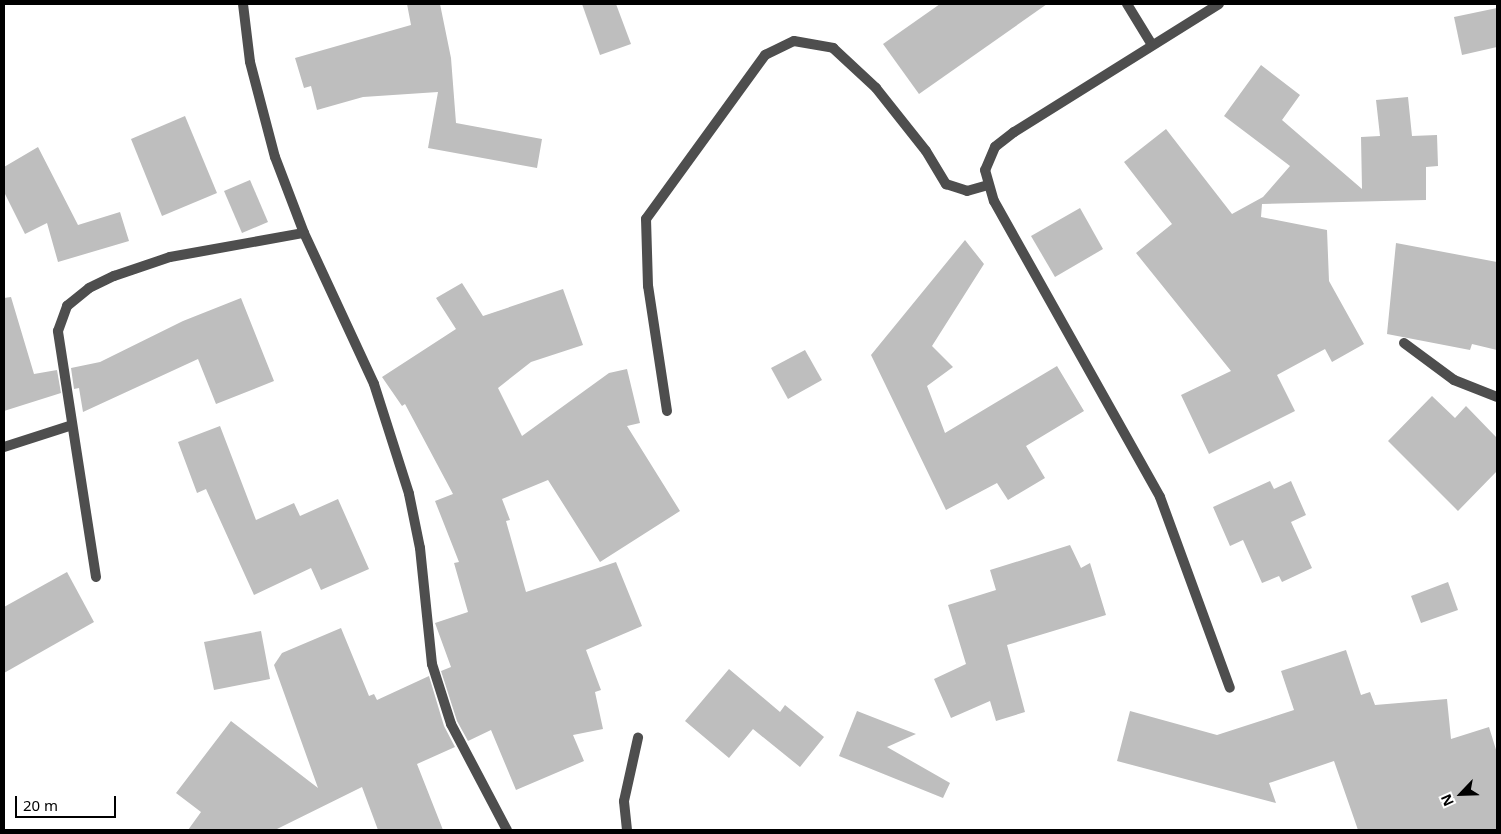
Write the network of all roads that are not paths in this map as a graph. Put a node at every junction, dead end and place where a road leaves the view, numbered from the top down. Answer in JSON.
{"nodes":[{"id":1,"x":243,"y":4,"type":"edge"},
{"id":2,"x":1127,"y":4,"type":"edge"},
{"id":3,"x":1219,"y":4,"type":"edge"},
{"id":4,"x":1152,"y":45,"type":"junction"},
{"id":5,"x":988,"y":186,"type":"junction"},
{"id":6,"x":304,"y":233,"type":"junction"},
{"id":7,"x":1404,"y":343,"type":"dead end"},
{"id":8,"x":1497,"y":397,"type":"edge"},
{"id":9,"x":668,"y":411,"type":"dead end"},
{"id":10,"x":72,"y":425,"type":"junction"},
{"id":11,"x":4,"y":447,"type":"edge"},
{"id":12,"x":96,"y":577,"type":"dead end"},
{"id":13,"x":1230,"y":688,"type":"dead end"},
{"id":14,"x":638,"y":738,"type":"dead end"},
{"id":15,"x":507,"y":830,"type":"edge"},
{"id":16,"x":627,"y":830,"type":"edge"}],
"edges":[{"from":1,"to":6,"type":"street"},
{"from":2,"to":4,"type":"street"},
{"from":3,"to":4,"type":"street"},
{"from":4,"to":5,"type":"street"},
{"from":5,"to":9,"type":"street"},
{"from":5,"to":13,"type":"street"},
{"from":6,"to":10,"type":"street"},
{"from":6,"to":15,"type":"street"},
{"from":7,"to":8,"type":"street"},
{"from":10,"to":11,"type":"street"},
{"from":10,"to":12,"type":"street"},
{"from":14,"to":16,"type":"street"}]}
